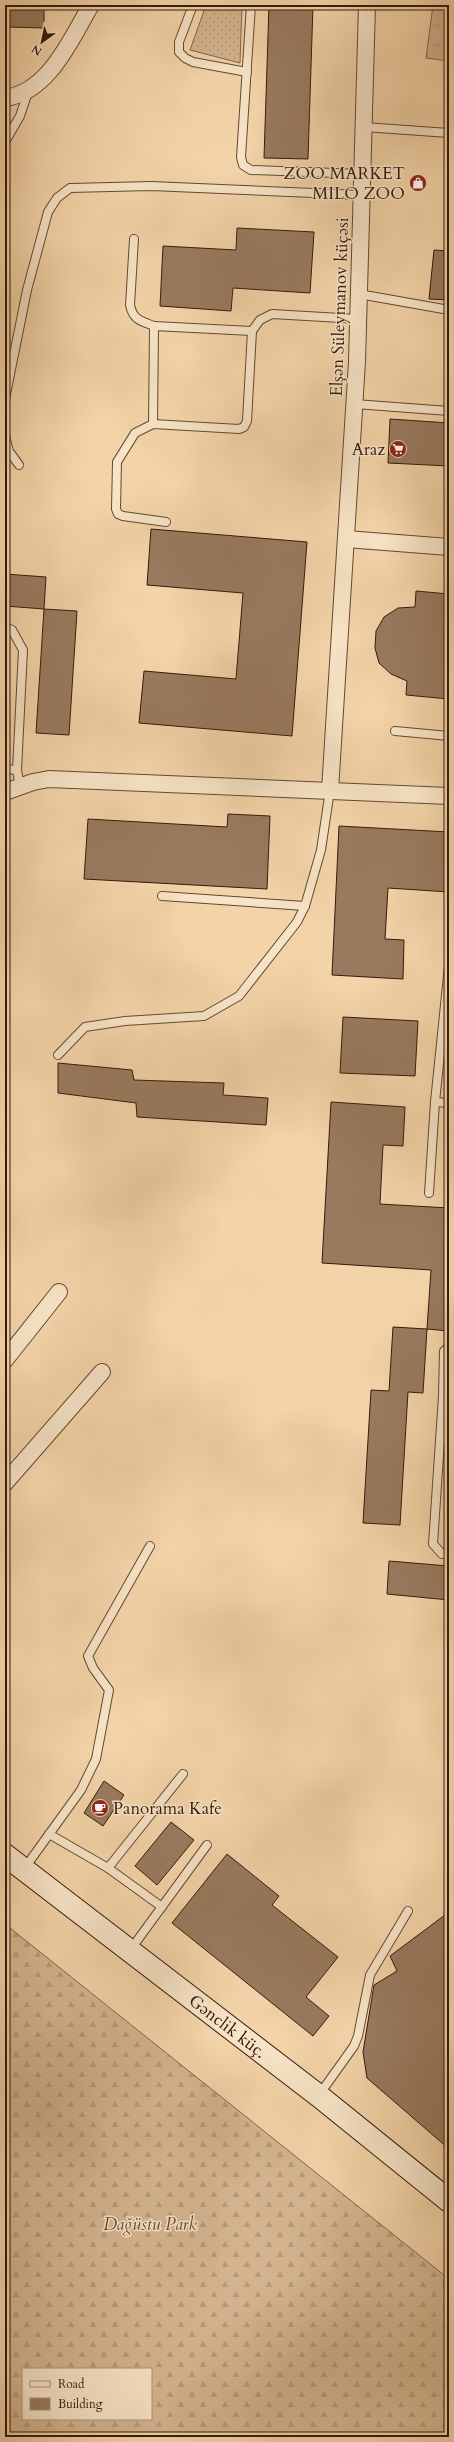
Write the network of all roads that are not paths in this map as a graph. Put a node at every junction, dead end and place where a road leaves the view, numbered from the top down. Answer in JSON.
{"nodes":[{"id":1,"x":91,"y":5,"type":"edge"},
{"id":2,"x":193,"y":5,"type":"edge"},
{"id":3,"x":251,"y":5,"type":"edge"},
{"id":4,"x":367,"y":5,"type":"edge"},
{"id":5,"x":246,"y":72,"type":"junction"},
{"id":6,"x":28,"y":92,"type":"junction"},
{"id":7,"x":5,"y":98,"type":"edge"},
{"id":8,"x":364,"y":127,"type":"junction"},
{"id":9,"x":449,"y":133,"type":"edge"},
{"id":10,"x":5,"y":142,"type":"edge"},
{"id":11,"x":363,"y":174,"type":"junction"},
{"id":12,"x":362,"y":195,"type":"junction"},
{"id":13,"x":134,"y":239,"type":"dead end"},
{"id":14,"x":359,"y":294,"type":"junction"},
{"id":15,"x":449,"y":310,"type":"edge"},
{"id":16,"x":358,"y":318,"type":"junction"},
{"id":17,"x":154,"y":326,"type":"junction"},
{"id":18,"x":252,"y":331,"type":"junction"},
{"id":19,"x":5,"y":399,"type":"edge"},
{"id":20,"x":355,"y":404,"type":"junction"},
{"id":21,"x":449,"y":411,"type":"edge"},
{"id":22,"x":153,"y":424,"type":"junction"},
{"id":23,"x":5,"y":436,"type":"edge"},
{"id":24,"x":19,"y":465,"type":"dead end"},
{"id":25,"x":166,"y":522,"type":"dead end"},
{"id":26,"x":346,"y":539,"type":"junction"},
{"id":27,"x":449,"y":547,"type":"edge"},
{"id":28,"x":5,"y":628,"type":"edge"},
{"id":29,"x":395,"y":731,"type":"dead end"},
{"id":30,"x":449,"y":736,"type":"edge"},
{"id":31,"x":5,"y":769,"type":"edge"},
{"id":32,"x":17,"y":770,"type":"junction"},
{"id":33,"x":20,"y":787,"type":"junction"},
{"id":34,"x":330,"y":790,"type":"junction"},
{"id":35,"x":5,"y":792,"type":"edge"},
{"id":36,"x":449,"y":796,"type":"edge"},
{"id":37,"x":162,"y":896,"type":"dead end"},
{"id":38,"x":305,"y":906,"type":"junction"},
{"id":39,"x":449,"y":966,"type":"edge"},
{"id":40,"x":447,"y":1003,"type":"edge"},
{"id":41,"x":58,"y":1055,"type":"dead end"},
{"id":42,"x":435,"y":1102,"type":"junction"},
{"id":43,"x":449,"y":1103,"type":"edge"},
{"id":44,"x":429,"y":1193,"type":"dead end"},
{"id":45,"x":58,"y":1292,"type":"dead end"},
{"id":46,"x":449,"y":1347,"type":"edge"},
{"id":47,"x":5,"y":1360,"type":"edge"},
{"id":48,"x":102,"y":1372,"type":"dead end"},
{"id":49,"x":446,"y":1396,"type":"edge"},
{"id":50,"x":5,"y":1483,"type":"edge"},
{"id":51,"x":150,"y":1546,"type":"dead end"},
{"id":52,"x":449,"y":1554,"type":"edge"},
{"id":53,"x":183,"y":1774,"type":"dead end"},
{"id":54,"x":49,"y":1834,"type":"junction"},
{"id":55,"x":207,"y":1845,"type":"dead end"},
{"id":56,"x":5,"y":1855,"type":"edge"},
{"id":57,"x":108,"y":1868,"type":"junction"},
{"id":58,"x":24,"y":1869,"type":"junction"},
{"id":59,"x":162,"y":1907,"type":"junction"},
{"id":60,"x":408,"y":1911,"type":"dead end"},
{"id":61,"x":129,"y":1952,"type":"junction"},
{"id":62,"x":319,"y":2096,"type":"junction"},
{"id":63,"x":449,"y":2201,"type":"edge"}],
"edges":[{"from":1,"to":6,"type":"street"},
{"from":2,"to":5,"type":"lane"},
{"from":3,"to":5,"type":"lane"},
{"from":4,"to":8,"type":"street","name":"Elşən Süleymanov küçəsi"},
{"from":5,"to":11,"type":"lane"},
{"from":6,"to":7,"type":"street"},
{"from":6,"to":10,"type":"lane"},
{"from":8,"to":9,"type":"lane"},
{"from":8,"to":11,"type":"street","name":"Elşən Süleymanov küçəsi"},
{"from":11,"to":12,"type":"street","name":"Elşən Süleymanov küçəsi"},
{"from":12,"to":14,"type":"street","name":"Elşən Süleymanov küçəsi"},
{"from":12,"to":19,"type":"lane"},
{"from":13,"to":17,"type":"lane"},
{"from":14,"to":15,"type":"lane"},
{"from":14,"to":16,"type":"street","name":"Elşən Süleymanov küçəsi"},
{"from":16,"to":18,"type":"lane"},
{"from":16,"to":20,"type":"street","name":"Elşən Süleymanov küçəsi"},
{"from":17,"to":18,"type":"lane"},
{"from":17,"to":22,"type":"lane"},
{"from":18,"to":22,"type":"lane"},
{"from":20,"to":21,"type":"lane"},
{"from":20,"to":26,"type":"street","name":"Elşən Süleymanov küçəsi"},
{"from":22,"to":25,"type":"lane"},
{"from":23,"to":24,"type":"lane"},
{"from":26,"to":27,"type":"street"},
{"from":26,"to":34,"type":"street","name":"Elşən Süleymanov küçəsi"},
{"from":28,"to":32,"type":"lane"},
{"from":29,"to":30,"type":"lane"},
{"from":31,"to":32,"type":"lane"},
{"from":32,"to":33,"type":"lane"},
{"from":33,"to":34,"type":"street"},
{"from":33,"to":35,"type":"street"},
{"from":34,"to":36,"type":"street"},
{"from":34,"to":38,"type":"lane"},
{"from":37,"to":38,"type":"lane"},
{"from":38,"to":41,"type":"lane"},
{"from":39,"to":40,"type":"lane"},
{"from":40,"to":42,"type":"lane"},
{"from":42,"to":43,"type":"lane"},
{"from":42,"to":44,"type":"lane"},
{"from":45,"to":47,"type":"street"},
{"from":46,"to":49,"type":"lane"},
{"from":48,"to":50,"type":"street"},
{"from":49,"to":52,"type":"lane"},
{"from":51,"to":54,"type":"lane"},
{"from":53,"to":57,"type":"lane"},
{"from":54,"to":57,"type":"lane"},
{"from":54,"to":58,"type":"lane"},
{"from":55,"to":59,"type":"lane"},
{"from":56,"to":58,"type":"main road","name":"Gənclik küç."},
{"from":57,"to":59,"type":"lane"},
{"from":58,"to":61,"type":"main road","name":"Gənclik küç."},
{"from":59,"to":61,"type":"lane"},
{"from":60,"to":62,"type":"lane"},
{"from":61,"to":62,"type":"main road","name":"Gənclik küç."},
{"from":62,"to":63,"type":"main road","name":"Gənclik küç."}]}
